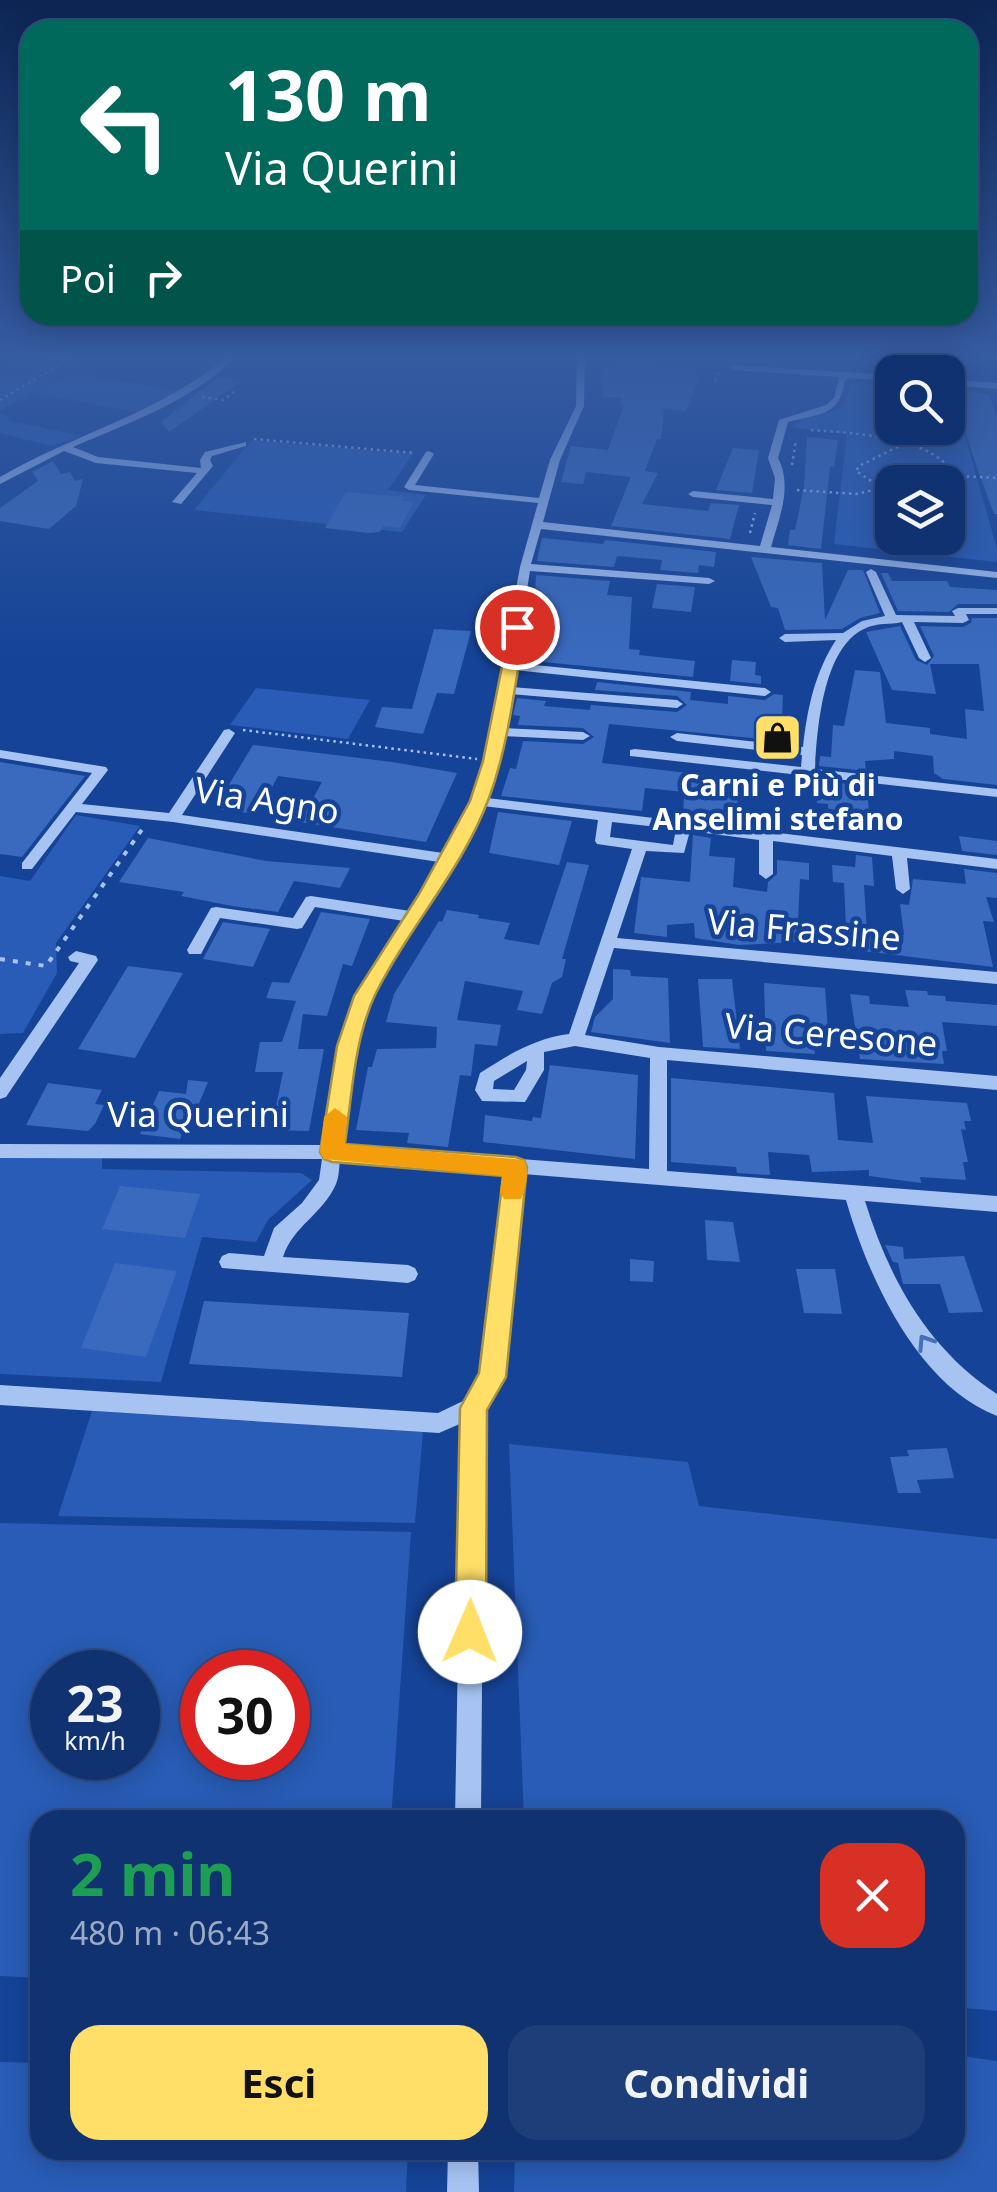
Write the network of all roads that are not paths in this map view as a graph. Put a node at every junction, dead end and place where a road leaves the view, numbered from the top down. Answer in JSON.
{"nodes":[{"id":1,"x":44,"y":457,"type":"edge"},
{"id":2,"x":89,"y":457,"type":"edge"},
{"id":3,"x":206,"y":457,"type":"edge"},
{"id":4,"x":426,"y":457,"type":"edge"},
{"id":5,"x":556,"y":457,"type":"edge"},
{"id":6,"x":773,"y":457,"type":"edge"},
{"id":7,"x":204,"y":471,"type":"junction"},
{"id":8,"x":0,"y":481,"type":"edge"},
{"id":9,"x":693,"y":494,"type":"dead end"},
{"id":10,"x":544,"y":501,"type":"junction"},
{"id":11,"x":177,"y":502,"type":"dead end"},
{"id":12,"x":776,"y":502,"type":"junction"},
{"id":13,"x":537,"y":525,"type":"junction"},
{"id":14,"x":765,"y":548,"type":"junction"},
{"id":15,"x":525,"y":567,"type":"junction"},
{"id":16,"x":871,"y":572,"type":"dead end"},
{"id":17,"x":997,"y":574,"type":"edge"},
{"id":18,"x":708,"y":581,"type":"dead end"},
{"id":19,"x":997,"y":611,"type":"edge"},
{"id":20,"x":908,"y":620,"type":"junction"},
{"id":21,"x":893,"y":621,"type":"junction"},
{"id":22,"x":845,"y":636,"type":"junction"},
{"id":23,"x":785,"y":638,"type":"dead end"},
{"id":24,"x":924,"y":658,"type":"dead end"},
{"id":25,"x":510,"y":666,"type":"junction"},
{"id":26,"x":504,"y":690,"type":"junction"},
{"id":27,"x":765,"y":692,"type":"dead end"},
{"id":28,"x":676,"y":704,"type":"dead end"},
{"id":29,"x":229,"y":732,"type":"road end"},
{"id":30,"x":496,"y":732,"type":"junction"},
{"id":31,"x":583,"y":736,"type":"dead end"},
{"id":32,"x":677,"y":737,"type":"dead end"},
{"id":33,"x":809,"y":752,"type":"junction"},
{"id":34,"x":635,"y":753,"type":"dead end"},
{"id":35,"x":0,"y":754,"type":"edge"},
{"id":36,"x":808,"y":770,"type":"junction"},
{"id":37,"x":997,"y":793,"type":"edge"},
{"id":38,"x":479,"y":801,"type":"junction"},
{"id":39,"x":72,"y":808,"type":"junction"},
{"id":40,"x":606,"y":816,"type":"junction"},
{"id":41,"x":173,"y":818,"type":"junction"},
{"id":42,"x":684,"y":826,"type":"junction"},
{"id":43,"x":766,"y":836,"type":"junction"},
{"id":44,"x":640,"y":846,"type":"junction"},
{"id":45,"x":899,"y":852,"type":"junction"},
{"id":46,"x":449,"y":858,"type":"junction"},
{"id":47,"x":997,"y":864,"type":"edge"},
{"id":48,"x":27,"y":866,"type":"dead end"},
{"id":49,"x":766,"y":874,"type":"dead end"},
{"id":50,"x":903,"y":889,"type":"dead end"},
{"id":51,"x":413,"y":917,"type":"junction"},
{"id":52,"x":606,"y":942,"type":"junction"},
{"id":53,"x":195,"y":950,"type":"dead end"},
{"id":54,"x":76,"y":957,"type":"dead end"},
{"id":55,"x":997,"y":978,"type":"edge"},
{"id":56,"x":575,"y":1040,"type":"junction"},
{"id":57,"x":536,"y":1048,"type":"dead end"},
{"id":58,"x":658,"y":1053,"type":"junction"},
{"id":59,"x":997,"y":1082,"type":"edge"},
{"id":60,"x":0,"y":1092,"type":"edge"},
{"id":61,"x":0,"y":1151,"type":"edge"},
{"id":62,"x":332,"y":1152,"type":"junction"},
{"id":63,"x":516,"y":1167,"type":"junction"},
{"id":64,"x":658,"y":1176,"type":"junction"},
{"id":65,"x":853,"y":1192,"type":"junction"},
{"id":66,"x":997,"y":1204,"type":"edge"},
{"id":67,"x":229,"y":1262,"type":"dead end"},
{"id":68,"x":272,"y":1265,"type":"junction"},
{"id":69,"x":408,"y":1274,"type":"dead end"},
{"id":70,"x":0,"y":1395,"type":"edge"},
{"id":71,"x":997,"y":1406,"type":"edge"},
{"id":72,"x":474,"y":1408,"type":"junction"},
{"id":73,"x":468,"y":1810,"type":"edge"},
{"id":74,"x":463,"y":2160,"type":"edge"},
{"id":75,"x":463,"y":2192,"type":"edge"}],
"edges":[{"from":1,"to":8,"type":"street"},
{"from":2,"to":7,"type":"street"},
{"from":3,"to":7,"type":"street"},
{"from":4,"to":10,"type":"street"},
{"from":5,"to":10,"type":"street"},
{"from":6,"to":12,"type":"street"},
{"from":7,"to":11,"type":"street"},
{"from":9,"to":12,"type":"street"},
{"from":10,"to":13,"type":"street"},
{"from":12,"to":14,"type":"street"},
{"from":13,"to":14,"type":"street"},
{"from":13,"to":15,"type":"street"},
{"from":14,"to":17,"type":"street"},
{"from":15,"to":18,"type":"street"},
{"from":15,"to":25,"type":"street"},
{"from":16,"to":21,"type":"street"},
{"from":19,"to":20,"type":"street"},
{"from":20,"to":21,"type":"street"},
{"from":20,"to":24,"type":"street"},
{"from":21,"to":22,"type":"street"},
{"from":22,"to":23,"type":"street"},
{"from":22,"to":33,"type":"street"},
{"from":25,"to":26,"type":"street"},
{"from":25,"to":27,"type":"street"},
{"from":26,"to":28,"type":"street"},
{"from":26,"to":30,"type":"street"},
{"from":29,"to":41,"type":"street","name":"Via Agno"},
{"from":30,"to":31,"type":"street"},
{"from":30,"to":38,"type":"street"},
{"from":32,"to":33,"type":"street"},
{"from":33,"to":36,"type":"street"},
{"from":34,"to":36,"type":"street"},
{"from":35,"to":39,"type":"street"},
{"from":36,"to":37,"type":"street"},
{"from":38,"to":40,"type":"street"},
{"from":38,"to":46,"type":"street"},
{"from":39,"to":41,"type":"street"},
{"from":39,"to":48,"type":"street"},
{"from":40,"to":42,"type":"street"},
{"from":40,"to":44,"type":"street"},
{"from":41,"to":46,"type":"street","name":"Via Agno"},
{"from":42,"to":43,"type":"street"},
{"from":42,"to":44,"type":"street"},
{"from":43,"to":45,"type":"street"},
{"from":43,"to":49,"type":"street"},
{"from":44,"to":52,"type":"street"},
{"from":45,"to":47,"type":"street"},
{"from":45,"to":50,"type":"street"},
{"from":46,"to":51,"type":"street"},
{"from":51,"to":53,"type":"street"},
{"from":51,"to":62,"type":"street"},
{"from":52,"to":55,"type":"street","name":"Via Frassine"},
{"from":52,"to":56,"type":"street"},
{"from":54,"to":60,"type":"street"},
{"from":56,"to":57,"type":"street","name":"Via Ceresone"},
{"from":56,"to":58,"type":"street","name":"Via Ceresone"},
{"from":58,"to":59,"type":"street","name":"Via Ceresone"},
{"from":58,"to":64,"type":"street"},
{"from":61,"to":62,"type":"street","name":"Via Querini"},
{"from":62,"to":63,"type":"street","name":"Via Querini"},
{"from":62,"to":68,"type":"street"},
{"from":63,"to":64,"type":"street","name":"Via Querini"},
{"from":63,"to":72,"type":"street"},
{"from":64,"to":65,"type":"street","name":"Via Querini"},
{"from":65,"to":66,"type":"street","name":"Via Querini"},
{"from":71,"to":65,"type":"street","one_way":true},
{"from":67,"to":68,"type":"street"},
{"from":68,"to":69,"type":"street"},
{"from":70,"to":72,"type":"street"},
{"from":72,"to":73,"type":"street"},
{"from":74,"to":75,"type":"street"}]}
